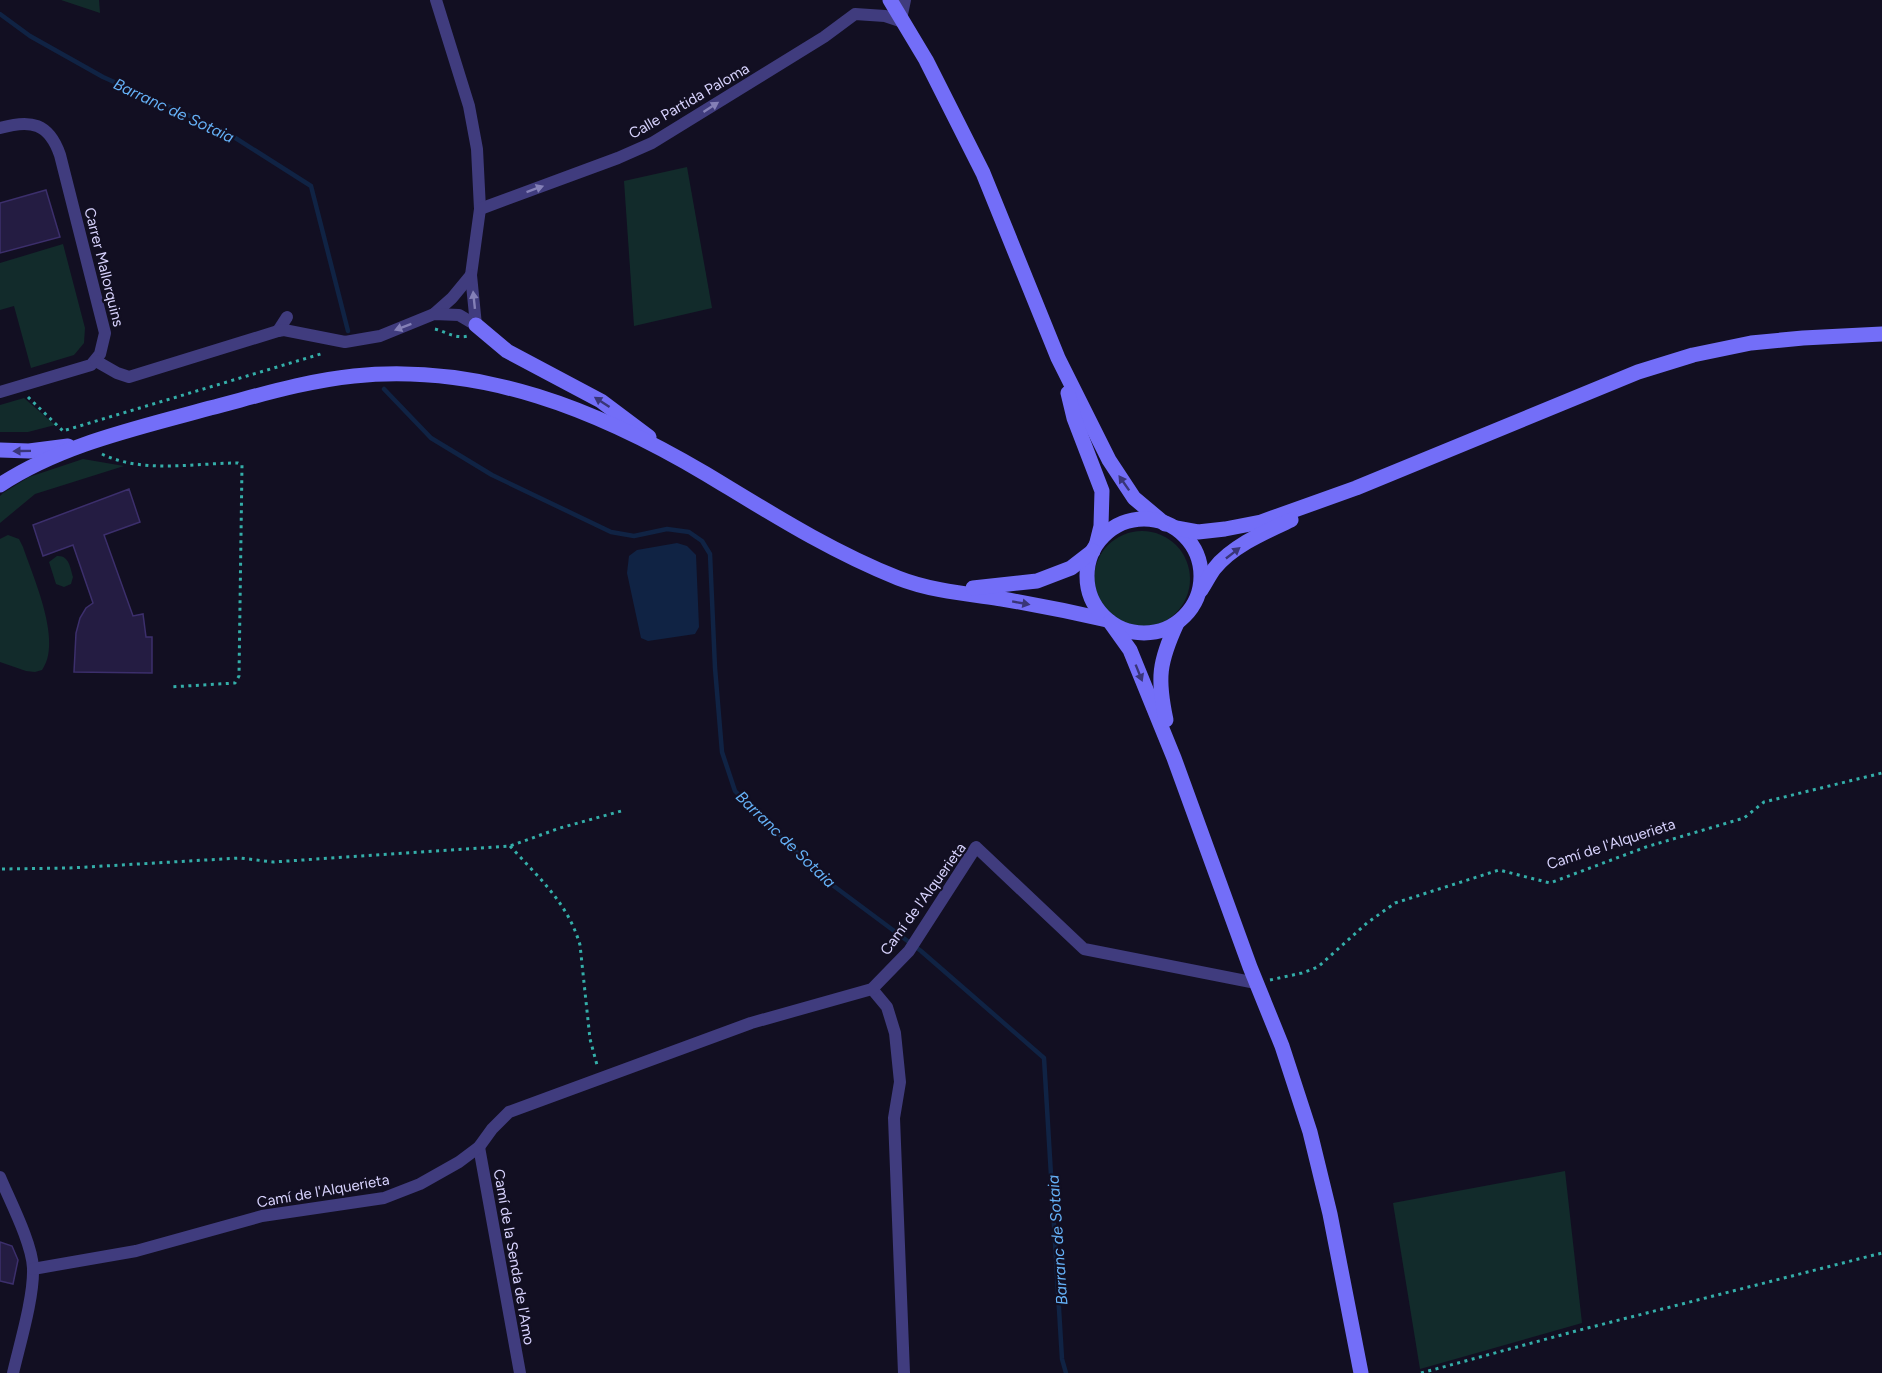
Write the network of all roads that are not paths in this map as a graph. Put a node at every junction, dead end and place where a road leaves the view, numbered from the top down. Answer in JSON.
{"nodes":[{"id":1,"x":436,"y":0,"type":"edge"},
{"id":2,"x":890,"y":0,"type":"edge"},
{"id":3,"x":905,"y":0,"type":"edge"},
{"id":4,"x":902,"y":20,"type":"junction"},
{"id":5,"x":0,"y":128,"type":"edge"},
{"id":6,"x":480,"y":209,"type":"junction"},
{"id":7,"x":471,"y":275,"type":"junction"},
{"id":8,"x":434,"y":314,"type":"junction"},
{"id":9,"x":287,"y":316,"type":"dead end"},
{"id":10,"x":476,"y":325,"type":"junction"},
{"id":11,"x":278,"y":331,"type":"junction"},
{"id":12,"x":1882,"y":334,"type":"edge"},
{"id":13,"x":1058,"y":358,"type":"junction"},
{"id":14,"x":96,"y":361,"type":"junction"},
{"id":15,"x":0,"y":392,"type":"edge"},
{"id":16,"x":88,"y":443,"type":"junction"},
{"id":17,"x":0,"y":450,"type":"edge"},
{"id":18,"x":664,"y":452,"type":"junction"},
{"id":19,"x":0,"y":485,"type":"edge"},
{"id":20,"x":1356,"y":488,"type":"junction"},
{"id":21,"x":1171,"y":526,"type":"junction"},
{"id":22,"x":1095,"y":547,"type":"junction"},
{"id":23,"x":943,"y":590,"type":"junction"},
{"id":24,"x":1196,"y":598,"type":"junction"},
{"id":25,"x":1108,"y":621,"type":"junction"},
{"id":26,"x":1177,"y":623,"type":"junction"},
{"id":27,"x":1174,"y":758,"type":"junction"},
{"id":28,"x":1256,"y":983,"type":"junction"},
{"id":29,"x":872,"y":989,"type":"junction"},
{"id":30,"x":479,"y":1147,"type":"junction"},
{"id":31,"x":0,"y":1177,"type":"edge"},
{"id":32,"x":33,"y":1269,"type":"junction"},
{"id":33,"x":13,"y":1373,"type":"edge"},
{"id":34,"x":520,"y":1373,"type":"edge"},
{"id":35,"x":904,"y":1373,"type":"edge"},
{"id":36,"x":1361,"y":1373,"type":"edge"}],
"edges":[{"from":1,"to":6,"type":"street"},
{"from":2,"to":4,"type":"main road"},
{"from":3,"to":4,"type":"street"},
{"from":6,"to":4,"type":"street","name":"Calle Partida Paloma","one_way":true},
{"from":4,"to":13,"type":"main road"},
{"from":5,"to":14,"type":"street","name":"Carrer Mallorquins"},
{"from":6,"to":7,"type":"street"},
{"from":7,"to":8,"type":"street"},
{"from":10,"to":7,"type":"street","one_way":true},
{"from":8,"to":10,"type":"street"},
{"from":8,"to":11,"type":"street","one_way":true},
{"from":9,"to":11,"type":"street"},
{"from":18,"to":10,"type":"main road","one_way":true},
{"from":11,"to":14,"type":"street"},
{"from":12,"to":20,"type":"main road"},
{"from":21,"to":13,"type":"main road","one_way":true},
{"from":13,"to":22,"type":"main road"},
{"from":14,"to":15,"type":"street"},
{"from":16,"to":17,"type":"main road","one_way":true},
{"from":16,"to":18,"type":"main road"},
{"from":16,"to":19,"type":"main road"},
{"from":18,"to":23,"type":"main road"},
{"from":20,"to":21,"type":"main road"},
{"from":24,"to":20,"type":"main road","one_way":true},
{"from":21,"to":22,"type":"main road"},
{"from":21,"to":24,"type":"main road"},
{"from":22,"to":23,"type":"main road"},
{"from":22,"to":25,"type":"main road"},
{"from":23,"to":25,"type":"main road","one_way":true},
{"from":24,"to":26,"type":"main road"},
{"from":25,"to":26,"type":"main road"},
{"from":25,"to":27,"type":"main road","one_way":true},
{"from":26,"to":27,"type":"main road"},
{"from":27,"to":28,"type":"main road"},
{"from":28,"to":29,"type":"street","name":"Camí de l'Alquerieta"},
{"from":28,"to":36,"type":"main road"},
{"from":29,"to":30,"type":"street","name":"Camí de l'Alquerieta"},
{"from":29,"to":35,"type":"street"},
{"from":30,"to":32,"type":"street","name":"Camí de l'Alquerieta"},
{"from":30,"to":34,"type":"street","name":"Camí de la Senda de l'Amo"},
{"from":31,"to":32,"type":"street"},
{"from":32,"to":33,"type":"street"}]}
